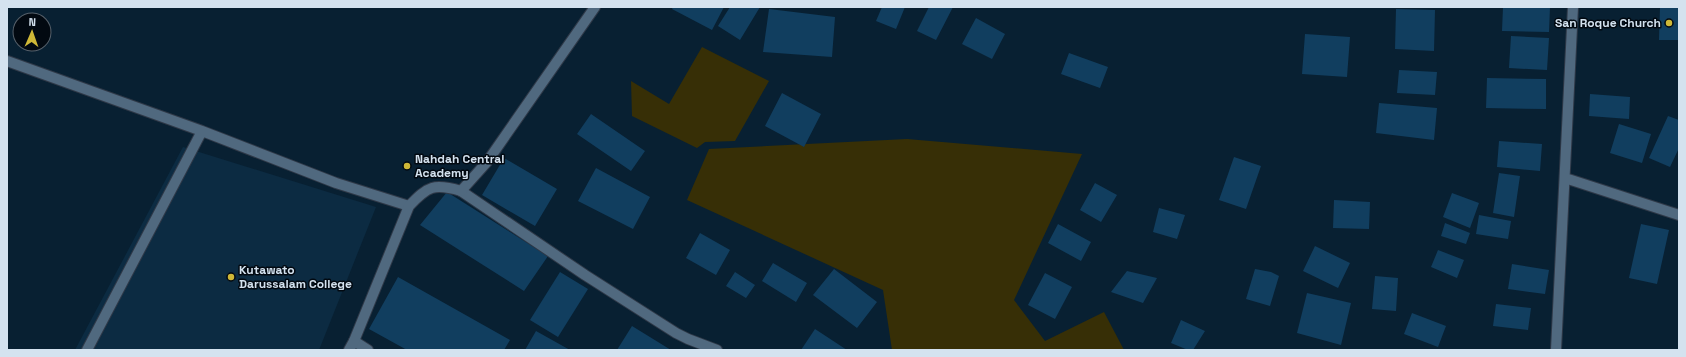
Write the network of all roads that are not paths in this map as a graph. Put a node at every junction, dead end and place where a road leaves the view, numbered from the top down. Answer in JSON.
{"nodes":[{"id":1,"x":595,"y":7,"type":"edge"},
{"id":2,"x":1574,"y":7,"type":"edge"},
{"id":3,"x":7,"y":61,"type":"edge"},
{"id":4,"x":202,"y":131,"type":"junction"},
{"id":5,"x":1565,"y":178,"type":"junction"},
{"id":6,"x":461,"y":191,"type":"junction"},
{"id":7,"x":409,"y":206,"type":"junction"},
{"id":8,"x":1679,"y":215,"type":"edge"},
{"id":9,"x":351,"y":346,"type":"edge"},
{"id":10,"x":87,"y":350,"type":"edge"},
{"id":11,"x":368,"y":350,"type":"edge"},
{"id":12,"x":717,"y":350,"type":"edge"},
{"id":13,"x":1556,"y":350,"type":"edge"}],
"edges":[{"from":1,"to":6,"type":"street"},
{"from":2,"to":5,"type":"street"},
{"from":3,"to":4,"type":"street"},
{"from":4,"to":7,"type":"street"},
{"from":4,"to":10,"type":"street"},
{"from":5,"to":8,"type":"street"},
{"from":5,"to":13,"type":"street"},
{"from":6,"to":7,"type":"street"},
{"from":6,"to":12,"type":"street"},
{"from":7,"to":9,"type":"street"},
{"from":9,"to":11,"type":"street"}]}
